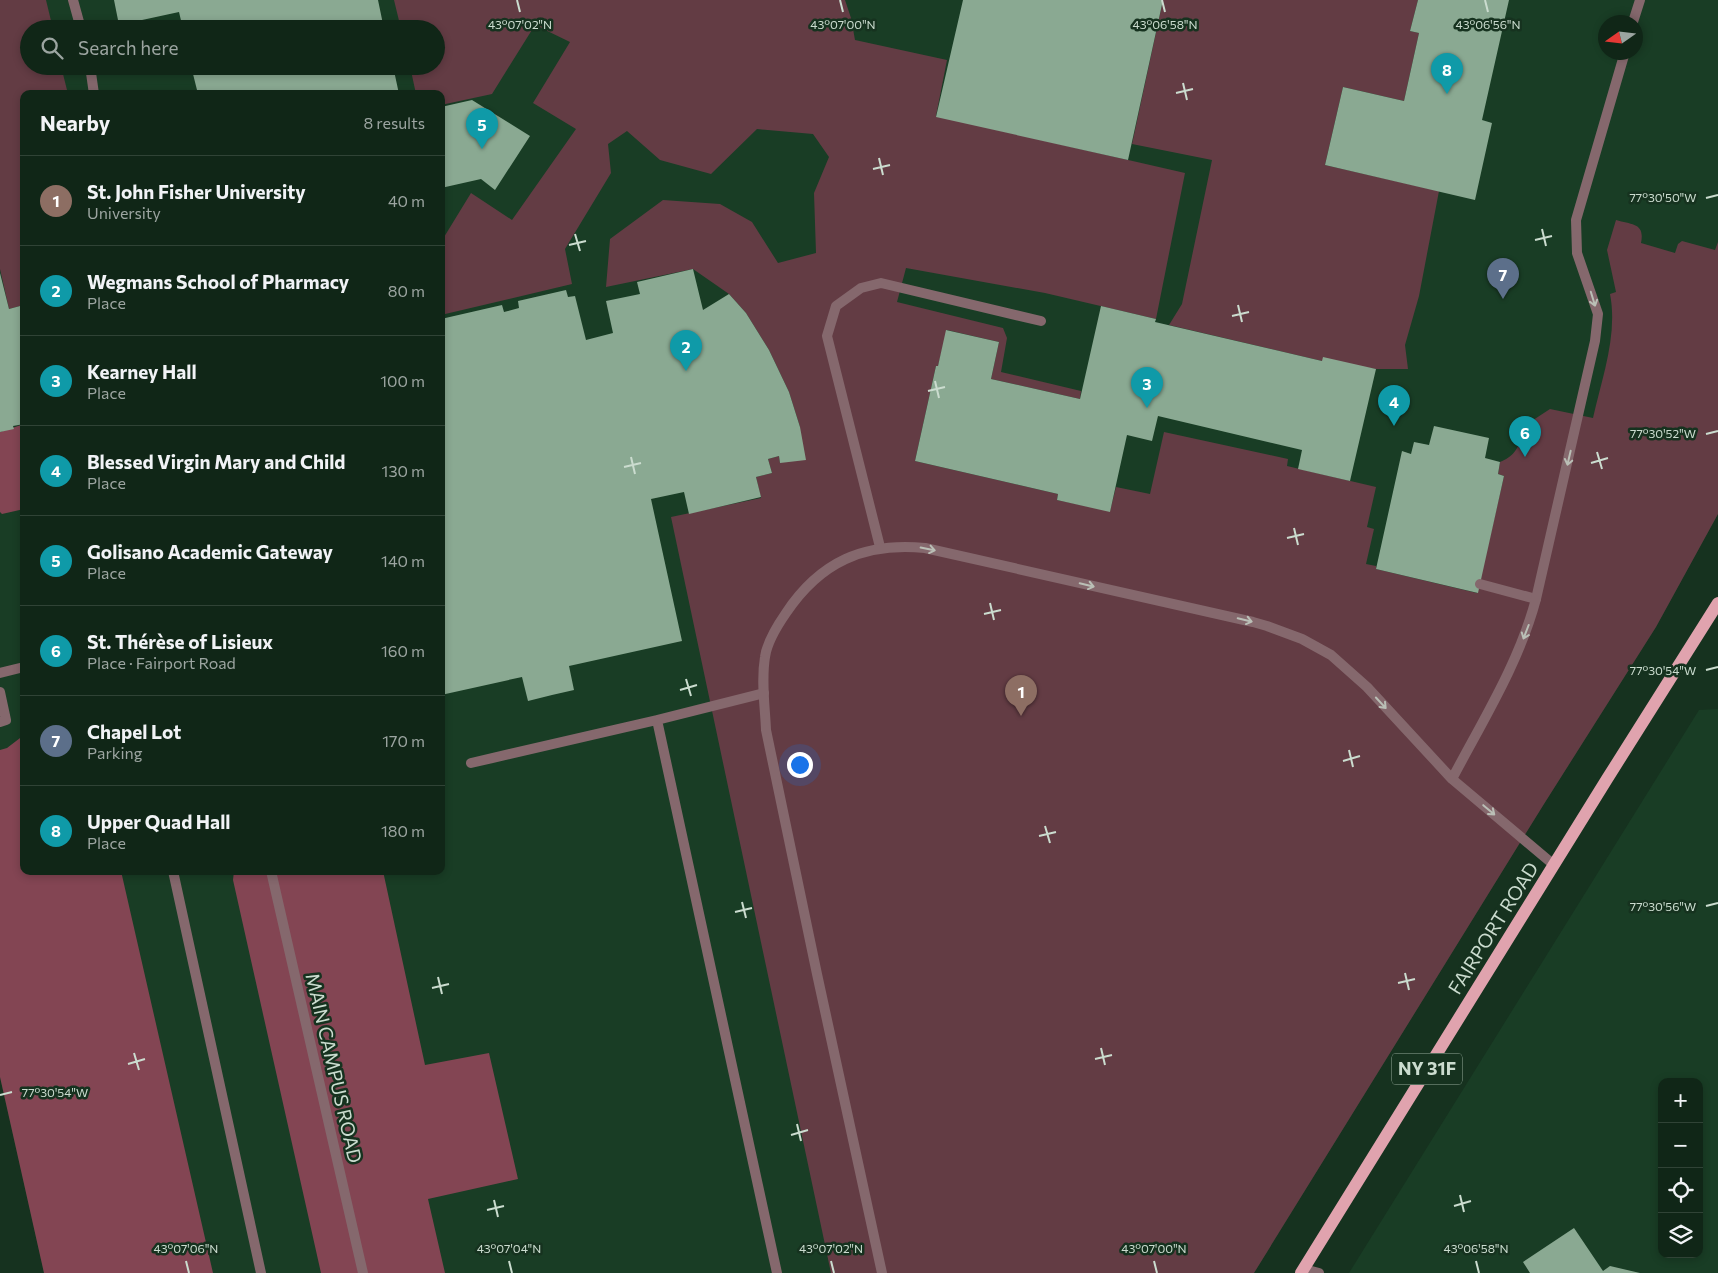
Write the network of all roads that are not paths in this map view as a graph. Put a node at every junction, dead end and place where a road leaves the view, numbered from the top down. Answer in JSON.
{"nodes":[{"id":1,"x":73,"y":0,"type":"edge"},
{"id":2,"x":1640,"y":0,"type":"edge"},
{"id":3,"x":1635,"y":15,"type":"edge"},
{"id":4,"x":79,"y":20,"type":"edge"},
{"id":5,"x":1623,"y":60,"type":"edge"},
{"id":6,"x":91,"y":75,"type":"edge"},
{"id":7,"x":93,"y":90,"type":"edge"},
{"id":8,"x":1041,"y":321,"type":"dead end"},
{"id":9,"x":880,"y":547,"type":"junction"},
{"id":10,"x":1480,"y":584,"type":"dead end"},
{"id":11,"x":1536,"y":599,"type":"junction"},
{"id":12,"x":1718,"y":603,"type":"edge"},
{"id":13,"x":20,"y":668,"type":"edge"},
{"id":14,"x":0,"y":673,"type":"edge"},
{"id":15,"x":0,"y":692,"type":"edge"},
{"id":16,"x":764,"y":693,"type":"junction"},
{"id":17,"x":657,"y":720,"type":"junction"},
{"id":18,"x":0,"y":722,"type":"edge"},
{"id":19,"x":471,"y":763,"type":"dead end"},
{"id":20,"x":1452,"y":779,"type":"junction"},
{"id":21,"x":1554,"y":865,"type":"junction"},
{"id":22,"x":174,"y":875,"type":"edge"},
{"id":23,"x":272,"y":875,"type":"edge"},
{"id":24,"x":1302,"y":1271,"type":"edge"},
{"id":25,"x":261,"y":1273,"type":"edge"},
{"id":26,"x":363,"y":1273,"type":"edge"},
{"id":27,"x":777,"y":1273,"type":"edge"},
{"id":28,"x":882,"y":1273,"type":"edge"},
{"id":29,"x":1319,"y":1273,"type":"edge"}],
"edges":[{"from":1,"to":4,"type":"street"},
{"from":2,"to":3,"type":"street"},
{"from":5,"to":11,"type":"street","one_way":true},
{"from":6,"to":7,"type":"street"},
{"from":8,"to":9,"type":"street"},
{"from":9,"to":16,"type":"street"},
{"from":9,"to":20,"type":"street","one_way":true},
{"from":10,"to":11,"type":"street"},
{"from":11,"to":20,"type":"street","one_way":true},
{"from":12,"to":21,"type":"main road","name":"FAIRPORT ROAD","number":"NY 31F"},
{"from":13,"to":14,"type":"street"},
{"from":15,"to":18,"type":"street"},
{"from":16,"to":17,"type":"street"},
{"from":16,"to":28,"type":"street"},
{"from":17,"to":19,"type":"street"},
{"from":17,"to":27,"type":"street"},
{"from":20,"to":21,"type":"street","one_way":true},
{"from":21,"to":24,"type":"main road","name":"FAIRPORT ROAD","number":"NY 31F"},
{"from":22,"to":25,"type":"street"},
{"from":23,"to":26,"type":"street","name":"MAIN CAMPUS ROAD"},
{"from":24,"to":29,"type":"street"}]}
